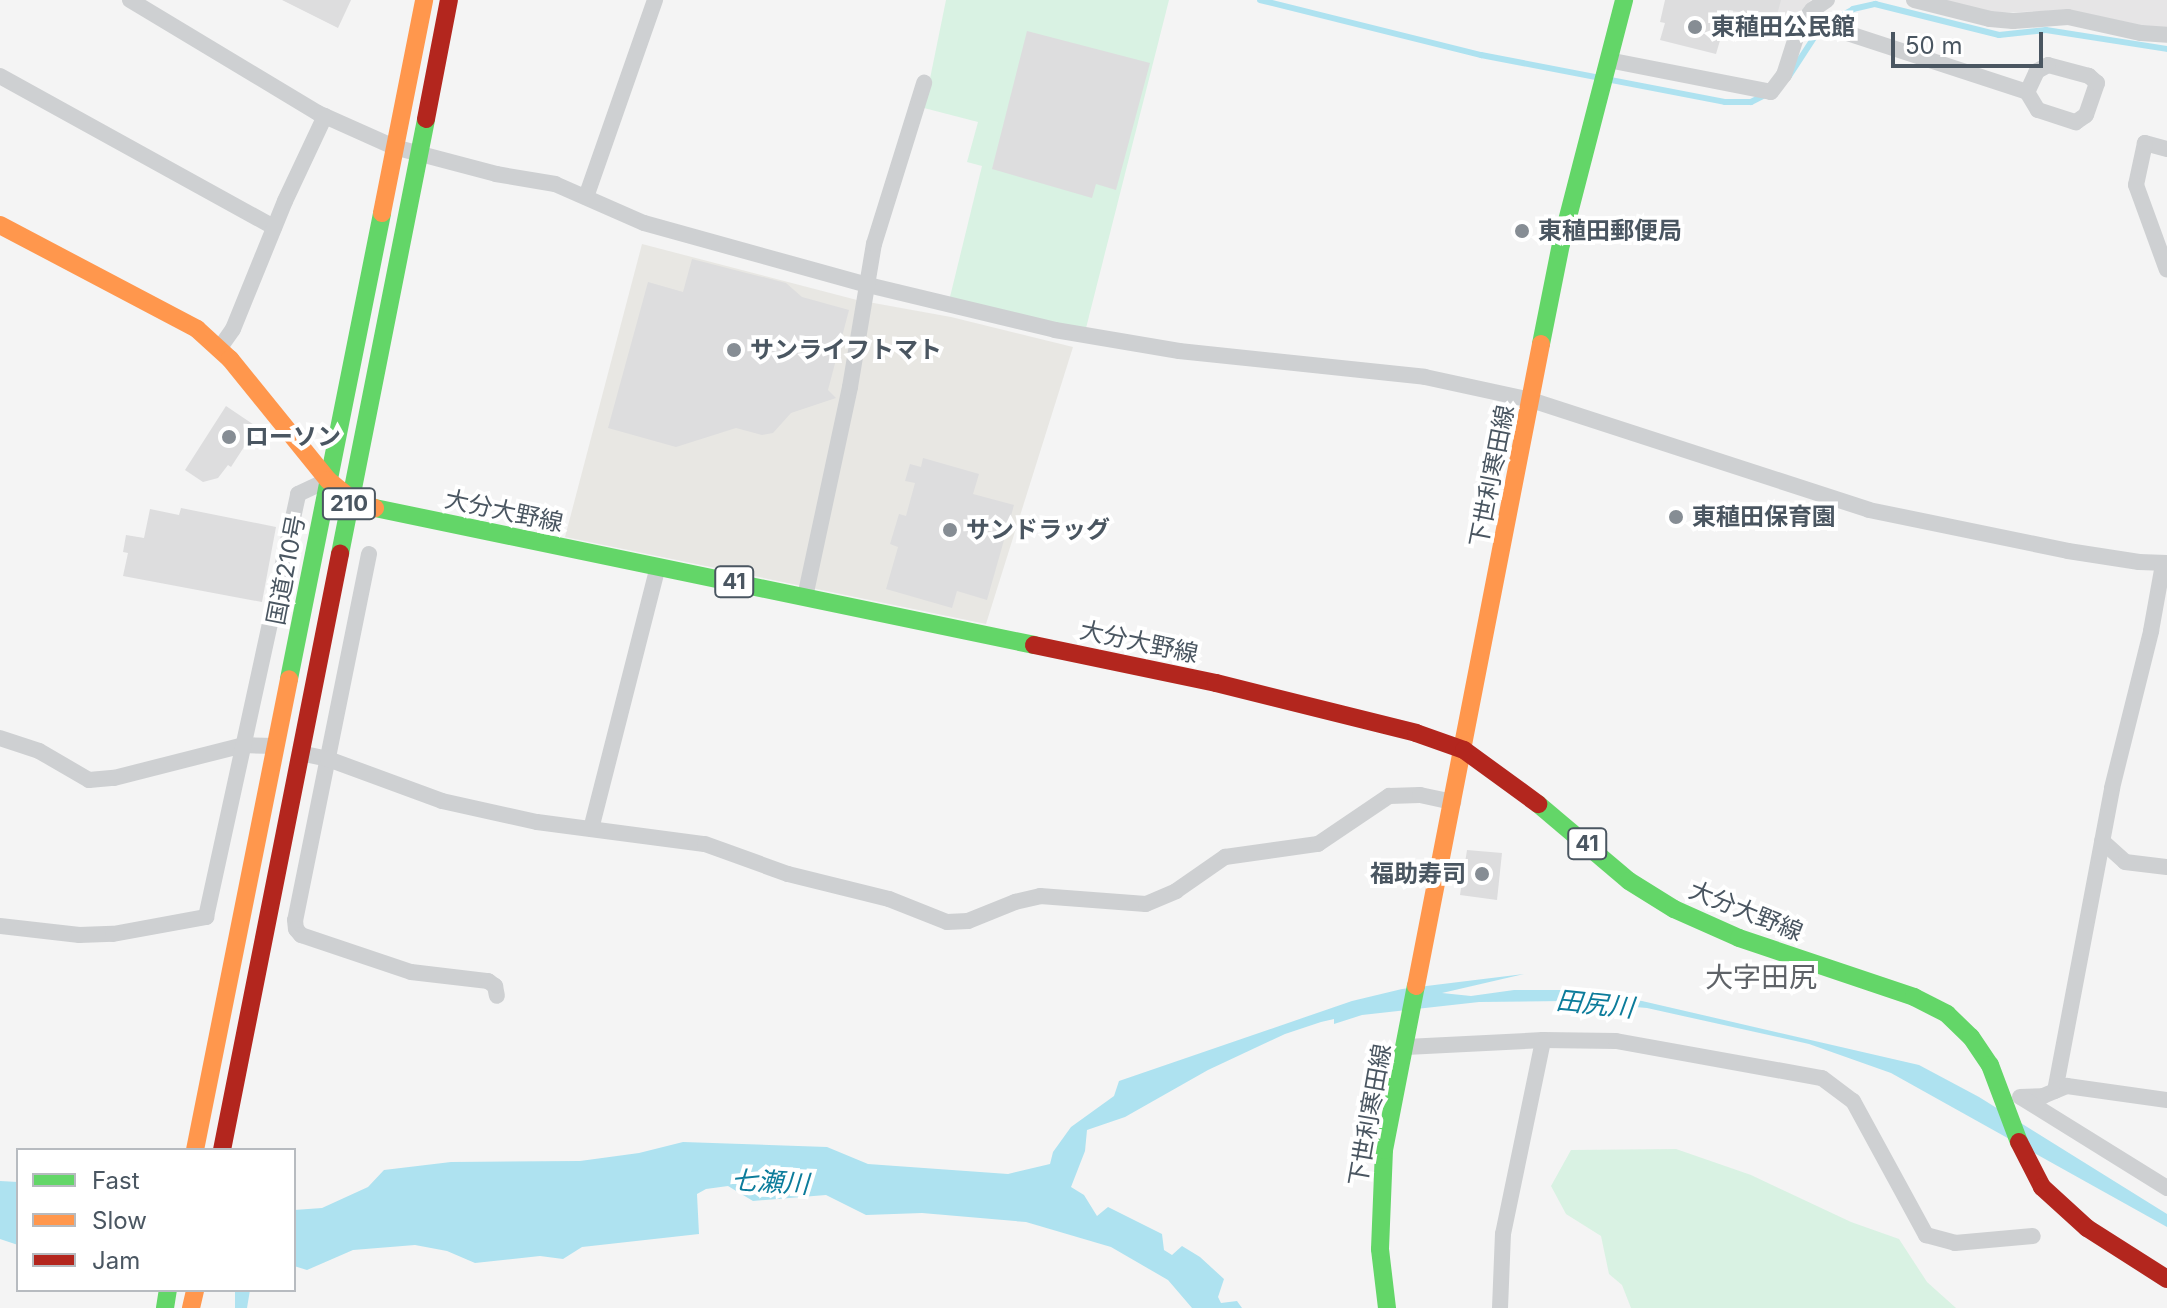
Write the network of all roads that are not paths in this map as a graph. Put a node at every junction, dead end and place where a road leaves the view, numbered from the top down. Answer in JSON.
{"nodes":[{"id":1,"x":130,"y":0,"type":"edge"},
{"id":2,"x":424,"y":0,"type":"edge"},
{"id":3,"x":449,"y":0,"type":"edge"},
{"id":4,"x":655,"y":0,"type":"edge"},
{"id":5,"x":1624,"y":0,"type":"edge"},
{"id":6,"x":1827,"y":0,"type":"edge"},
{"id":7,"x":1914,"y":0,"type":"edge"},
{"id":8,"x":1804,"y":19,"type":"junction"},
{"id":9,"x":2167,"y":35,"type":"edge"},
{"id":10,"x":1608,"y":60,"type":"junction"},
{"id":11,"x":0,"y":76,"type":"edge"},
{"id":12,"x":924,"y":83,"type":"dead end"},
{"id":13,"x":2027,"y":92,"type":"dead end"},
{"id":14,"x":325,"y":116,"type":"junction"},
{"id":15,"x":394,"y":147,"type":"junction"},
{"id":16,"x":2167,"y":149,"type":"edge"},
{"id":17,"x":418,"y":155,"type":"junction"},
{"id":18,"x":586,"y":197,"type":"junction"},
{"id":19,"x":0,"y":225,"type":"edge"},
{"id":20,"x":274,"y":227,"type":"junction"},
{"id":21,"x":2167,"y":270,"type":"edge"},
{"id":22,"x":868,"y":285,"type":"junction"},
{"id":23,"x":219,"y":349,"type":"junction"},
{"id":24,"x":1531,"y":400,"type":"junction"},
{"id":25,"x":328,"y":480,"type":"junction"},
{"id":26,"x":350,"y":498,"type":"junction"},
{"id":27,"x":369,"y":554,"type":"dead end"},
{"id":28,"x":2165,"y":563,"type":"edge"},
{"id":29,"x":658,"y":567,"type":"junction"},
{"id":30,"x":805,"y":597,"type":"junction"},
{"id":31,"x":1,"y":744,"type":"edge"},
{"id":32,"x":243,"y":745,"type":"junction"},
{"id":33,"x":275,"y":746,"type":"junction"},
{"id":34,"x":1464,"y":750,"type":"junction"},
{"id":35,"x":300,"y":753,"type":"junction"},
{"id":36,"x":328,"y":759,"type":"junction"},
{"id":37,"x":1453,"y":802,"type":"junction"},
{"id":38,"x":591,"y":829,"type":"junction"},
{"id":39,"x":2102,"y":841,"type":"junction"},
{"id":40,"x":2167,"y":867,"type":"edge"},
{"id":41,"x":0,"y":926,"type":"edge"},
{"id":42,"x":497,"y":996,"type":"dead end"},
{"id":43,"x":1543,"y":1040,"type":"junction"},
{"id":44,"x":1406,"y":1047,"type":"junction"},
{"id":45,"x":2055,"y":1091,"type":"junction"},
{"id":46,"x":2010,"y":1097,"type":"junction"},
{"id":47,"x":2167,"y":1100,"type":"edge"},
{"id":48,"x":195,"y":1148,"type":"edge"},
{"id":49,"x":222,"y":1148,"type":"edge"},
{"id":50,"x":2167,"y":1188,"type":"edge"},
{"id":51,"x":2033,"y":1236,"type":"dead end"},
{"id":52,"x":2167,"y":1279,"type":"edge"},
{"id":53,"x":1387,"y":1308,"type":"edge"},
{"id":54,"x":1500,"y":1308,"type":"edge"}],
"edges":[{"from":1,"to":14,"type":"street"},
{"from":2,"to":15,"type":"main road","name":"国道210号","number":"210"},
{"from":3,"to":17,"type":"main road","name":"国道210号","number":"210"},
{"from":4,"to":18,"type":"street"},
{"from":5,"to":10,"type":"main road","name":"下世利寒田線"},
{"from":6,"to":8,"type":"street"},
{"from":7,"to":9,"type":"street"},
{"from":8,"to":10,"type":"street"},
{"from":8,"to":13,"type":"street"},
{"from":10,"to":24,"type":"main road","name":"下世利寒田線"},
{"from":11,"to":20,"type":"street"},
{"from":12,"to":22,"type":"street"},
{"from":14,"to":15,"type":"street"},
{"from":14,"to":20,"type":"street"},
{"from":15,"to":17,"type":"street"},
{"from":15,"to":25,"type":"main road","name":"国道210号","number":"210"},
{"from":16,"to":21,"type":"street"},
{"from":17,"to":18,"type":"street"},
{"from":17,"to":26,"type":"main road","name":"国道210号","number":"210"},
{"from":18,"to":22,"type":"street"},
{"from":19,"to":23,"type":"main road","name":"大分大野線","number":"41"},
{"from":20,"to":23,"type":"street"},
{"from":22,"to":24,"type":"street"},
{"from":22,"to":30,"type":"street"},
{"from":23,"to":25,"type":"main road","name":"大分大野線","number":"41"},
{"from":24,"to":28,"type":"street"},
{"from":24,"to":34,"type":"main road","name":"下世利寒田線"},
{"from":25,"to":26,"type":"main road","name":"大分大野線","number":"41"},
{"from":25,"to":32,"type":"street"},
{"from":25,"to":33,"type":"main road","name":"国道210号","number":"210"},
{"from":26,"to":29,"type":"main road","name":"大分大野線","number":"41"},
{"from":26,"to":35,"type":"main road","name":"国道210号","number":"210"},
{"from":27,"to":36,"type":"street"},
{"from":28,"to":39,"type":"street"},
{"from":29,"to":30,"type":"main road","name":"大分大野線","number":"41"},
{"from":29,"to":38,"type":"street"},
{"from":30,"to":34,"type":"main road","name":"大分大野線","number":"41"},
{"from":31,"to":32,"type":"street"},
{"from":32,"to":33,"type":"street"},
{"from":32,"to":41,"type":"street"},
{"from":33,"to":48,"type":"main road","name":"国道210号","number":"210"},
{"from":34,"to":37,"type":"main road","name":"下世利寒田線"},
{"from":34,"to":46,"type":"main road","name":"大分大野線","number":"41"},
{"from":35,"to":36,"type":"street"},
{"from":35,"to":49,"type":"main road","name":"国道210号","number":"210"},
{"from":36,"to":38,"type":"street"},
{"from":36,"to":42,"type":"street"},
{"from":37,"to":38,"type":"street"},
{"from":37,"to":44,"type":"main road","name":"下世利寒田線"},
{"from":39,"to":40,"type":"street"},
{"from":39,"to":45,"type":"street"},
{"from":43,"to":44,"type":"street"},
{"from":43,"to":51,"type":"street"},
{"from":43,"to":54,"type":"street"},
{"from":44,"to":53,"type":"main road","name":"下世利寒田線"},
{"from":45,"to":46,"type":"street"},
{"from":45,"to":47,"type":"street"},
{"from":46,"to":50,"type":"street"},
{"from":46,"to":52,"type":"main road","name":"大分大野線","number":"41"}]}
